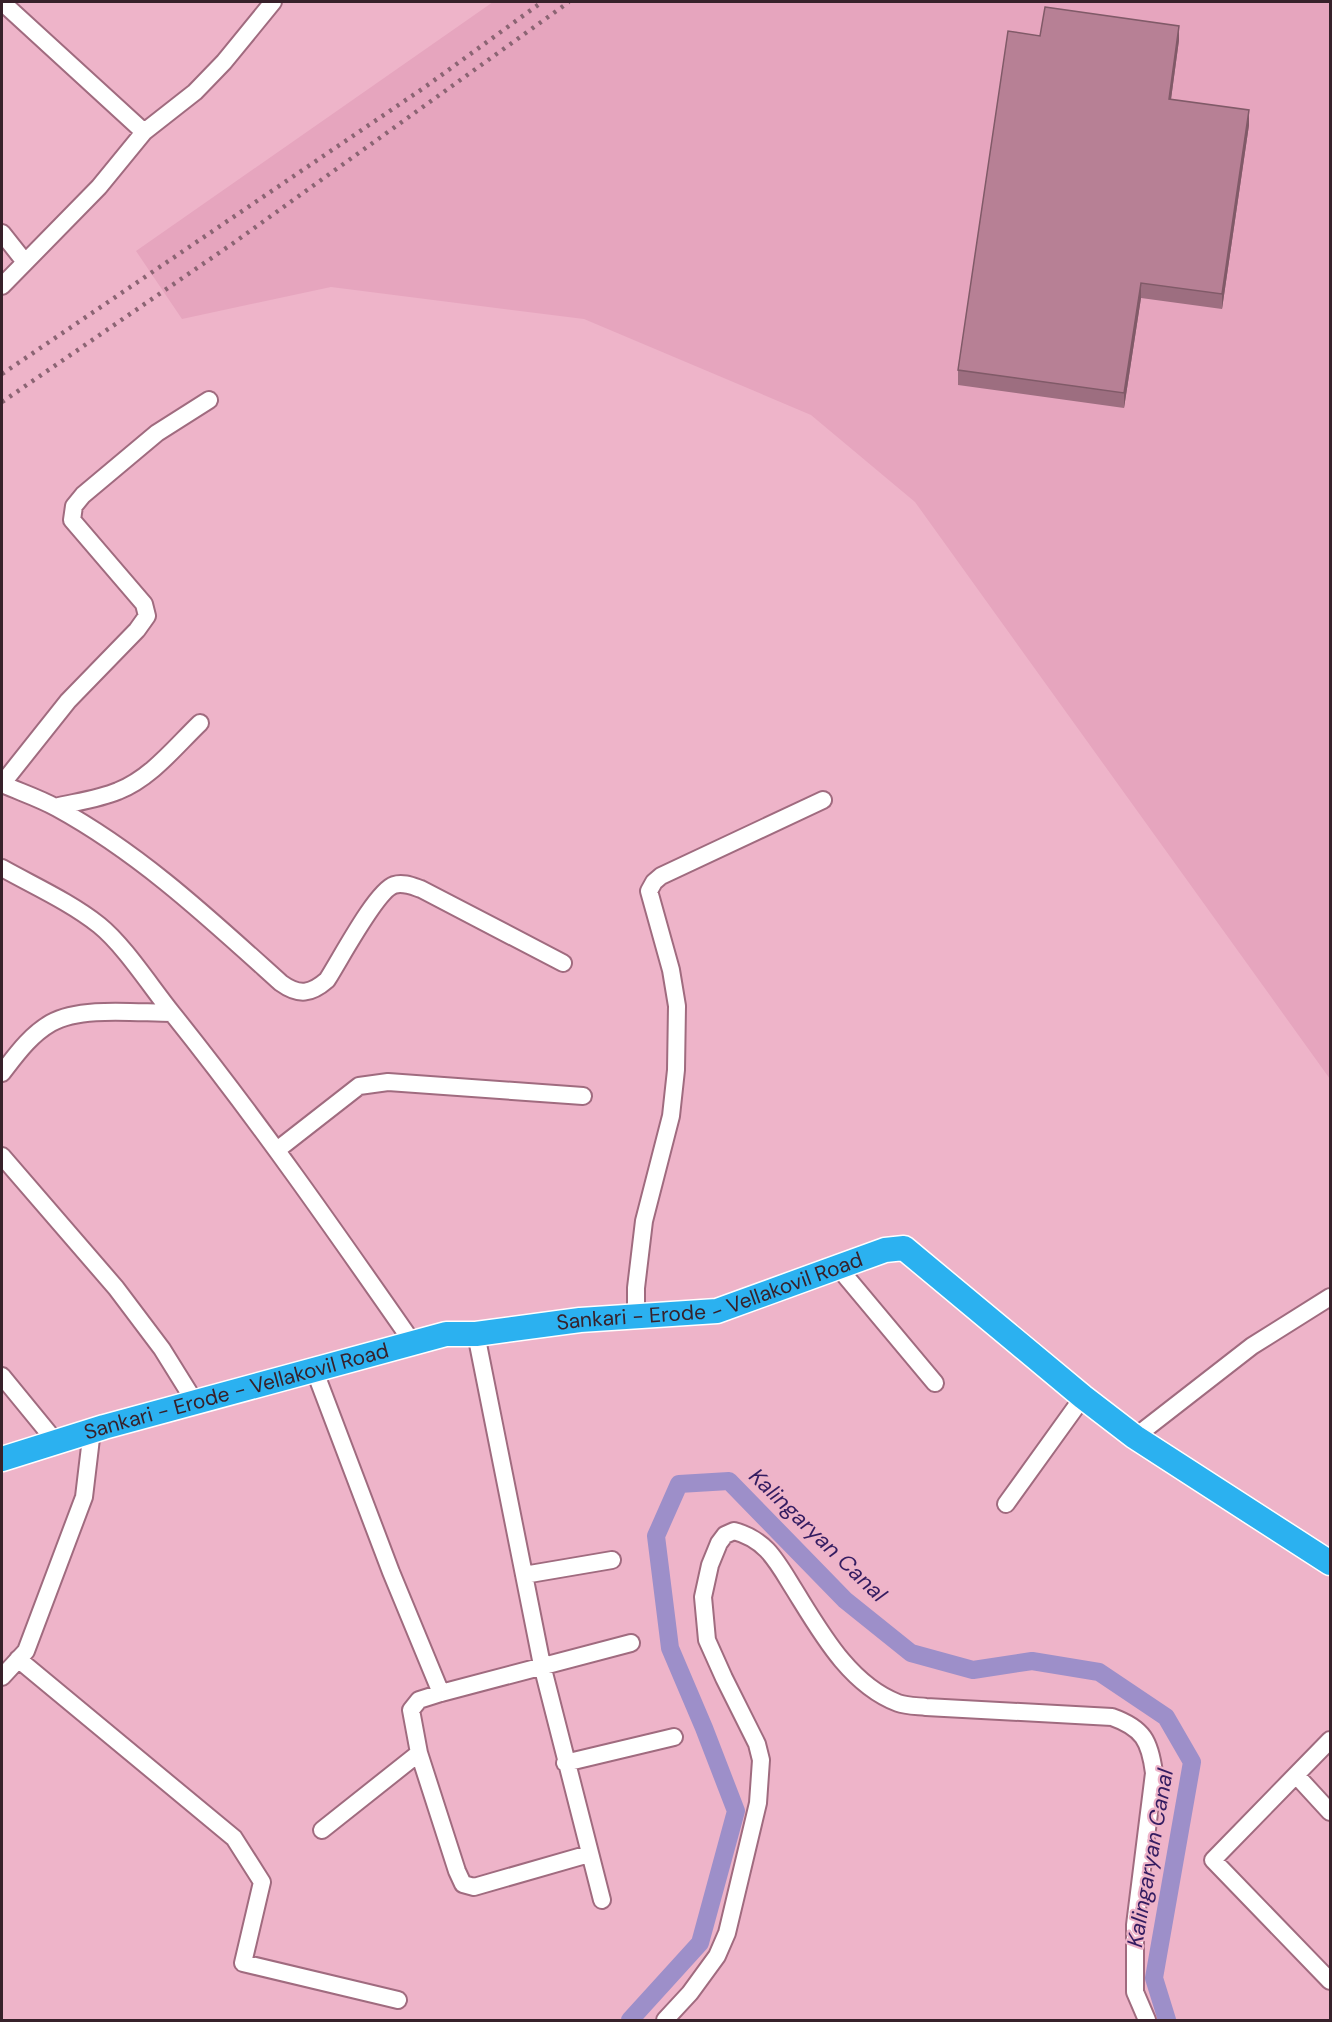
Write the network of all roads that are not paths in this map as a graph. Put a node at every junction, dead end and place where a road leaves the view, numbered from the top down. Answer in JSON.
{"nodes":[{"id":1,"x":2,"y":2,"type":"edge"},
{"id":2,"x":273,"y":2,"type":"edge"},
{"id":3,"x":144,"y":132,"type":"junction"},
{"id":4,"x":2,"y":233,"type":"edge"},
{"id":5,"x":25,"y":262,"type":"junction"},
{"id":6,"x":2,"y":286,"type":"edge"},
{"id":7,"x":208,"y":400,"type":"dead end"},
{"id":8,"x":200,"y":723,"type":"dead end"},
{"id":9,"x":2,"y":784,"type":"edge"},
{"id":10,"x":823,"y":801,"type":"dead end"},
{"id":11,"x":56,"y":807,"type":"junction"},
{"id":12,"x":2,"y":868,"type":"edge"},
{"id":13,"x":562,"y":963,"type":"dead end"},
{"id":14,"x":172,"y":1013,"type":"junction"},
{"id":15,"x":2,"y":1073,"type":"edge"},
{"id":16,"x":583,"y":1096,"type":"dead end"},
{"id":17,"x":277,"y":1150,"type":"junction"},
{"id":18,"x":2,"y":1156,"type":"edge"},
{"id":19,"x":838,"y":1267,"type":"junction"},
{"id":20,"x":1330,"y":1297,"type":"edge"},
{"id":21,"x":636,"y":1318,"type":"junction"},
{"id":22,"x":476,"y":1334,"type":"junction"},
{"id":23,"x":413,"y":1343,"type":"junction"},
{"id":24,"x":314,"y":1370,"type":"junction"},
{"id":25,"x":2,"y":1376,"type":"edge"},
{"id":26,"x":935,"y":1383,"type":"dead end"},
{"id":27,"x":1083,"y":1397,"type":"junction"},
{"id":28,"x":195,"y":1402,"type":"junction"},
{"id":29,"x":92,"y":1430,"type":"junction"},
{"id":30,"x":1135,"y":1437,"type":"junction"},
{"id":31,"x":56,"y":1442,"type":"junction"},
{"id":32,"x":2,"y":1459,"type":"edge"},
{"id":33,"x":1006,"y":1504,"type":"dead end"},
{"id":34,"x":612,"y":1560,"type":"dead end"},
{"id":35,"x":1330,"y":1563,"type":"edge"},
{"id":36,"x":524,"y":1575,"type":"junction"},
{"id":37,"x":631,"y":1643,"type":"dead end"},
{"id":38,"x":18,"y":1659,"type":"junction"},
{"id":39,"x":542,"y":1665,"type":"junction"},
{"id":40,"x":2,"y":1677,"type":"edge"},
{"id":41,"x":441,"y":1693,"type":"junction"},
{"id":42,"x":674,"y":1737,"type":"dead end"},
{"id":43,"x":1330,"y":1740,"type":"edge"},
{"id":44,"x":419,"y":1753,"type":"junction"},
{"id":45,"x":565,"y":1763,"type":"junction"},
{"id":46,"x":1296,"y":1775,"type":"junction"},
{"id":47,"x":1330,"y":1812,"type":"edge"},
{"id":48,"x":322,"y":1830,"type":"dead end"},
{"id":49,"x":589,"y":1854,"type":"junction"},
{"id":50,"x":602,"y":1900,"type":"dead end"},
{"id":51,"x":1330,"y":1981,"type":"edge"},
{"id":52,"x":398,"y":2000,"type":"dead end"},
{"id":53,"x":665,"y":2020,"type":"edge"},
{"id":54,"x":1147,"y":2020,"type":"edge"}],
"edges":[{"from":1,"to":3,"type":"street"},
{"from":2,"to":3,"type":"street"},
{"from":3,"to":5,"type":"street"},
{"from":4,"to":5,"type":"street"},
{"from":5,"to":6,"type":"street"},
{"from":7,"to":9,"type":"street"},
{"from":8,"to":11,"type":"street"},
{"from":9,"to":11,"type":"street"},
{"from":10,"to":21,"type":"street"},
{"from":11,"to":13,"type":"street"},
{"from":12,"to":14,"type":"street"},
{"from":14,"to":15,"type":"street"},
{"from":14,"to":17,"type":"street"},
{"from":16,"to":17,"type":"street"},
{"from":17,"to":23,"type":"street"},
{"from":18,"to":28,"type":"street"},
{"from":19,"to":21,"type":"highway","name":"Sankari - Erode - Vellakovil Road"},
{"from":19,"to":26,"type":"street"},
{"from":19,"to":27,"type":"highway","name":"Sankari - Erode - Vellakovil Road"},
{"from":20,"to":30,"type":"street"},
{"from":21,"to":22,"type":"highway","name":"Sankari - Erode - Vellakovil Road"},
{"from":22,"to":23,"type":"highway","name":"Sankari - Erode - Vellakovil Road"},
{"from":22,"to":36,"type":"street"},
{"from":23,"to":24,"type":"highway","name":"Sankari - Erode - Vellakovil Road"},
{"from":24,"to":28,"type":"highway","name":"Sankari - Erode - Vellakovil Road"},
{"from":24,"to":41,"type":"street"},
{"from":25,"to":31,"type":"street"},
{"from":27,"to":30,"type":"highway","name":"Sankari - Erode - Vellakovil Road"},
{"from":27,"to":33,"type":"street"},
{"from":28,"to":29,"type":"highway","name":"Sankari - Erode - Vellakovil Road"},
{"from":29,"to":31,"type":"highway","name":"Sankari - Erode - Vellakovil Road"},
{"from":29,"to":38,"type":"street"},
{"from":30,"to":35,"type":"highway","name":"Sankari - Erode - Vellakovil Road"},
{"from":31,"to":32,"type":"highway","name":"Sankari - Erode - Vellakovil Road"},
{"from":34,"to":36,"type":"street"},
{"from":36,"to":39,"type":"street"},
{"from":37,"to":39,"type":"street"},
{"from":38,"to":40,"type":"street"},
{"from":38,"to":52,"type":"street"},
{"from":39,"to":41,"type":"street"},
{"from":39,"to":45,"type":"street"},
{"from":41,"to":44,"type":"street"},
{"from":42,"to":45,"type":"street"},
{"from":43,"to":46,"type":"street"},
{"from":44,"to":48,"type":"street"},
{"from":44,"to":49,"type":"street"},
{"from":45,"to":49,"type":"street"},
{"from":46,"to":47,"type":"street"},
{"from":46,"to":51,"type":"street"},
{"from":49,"to":50,"type":"street"},
{"from":53,"to":54,"type":"street"}]}
